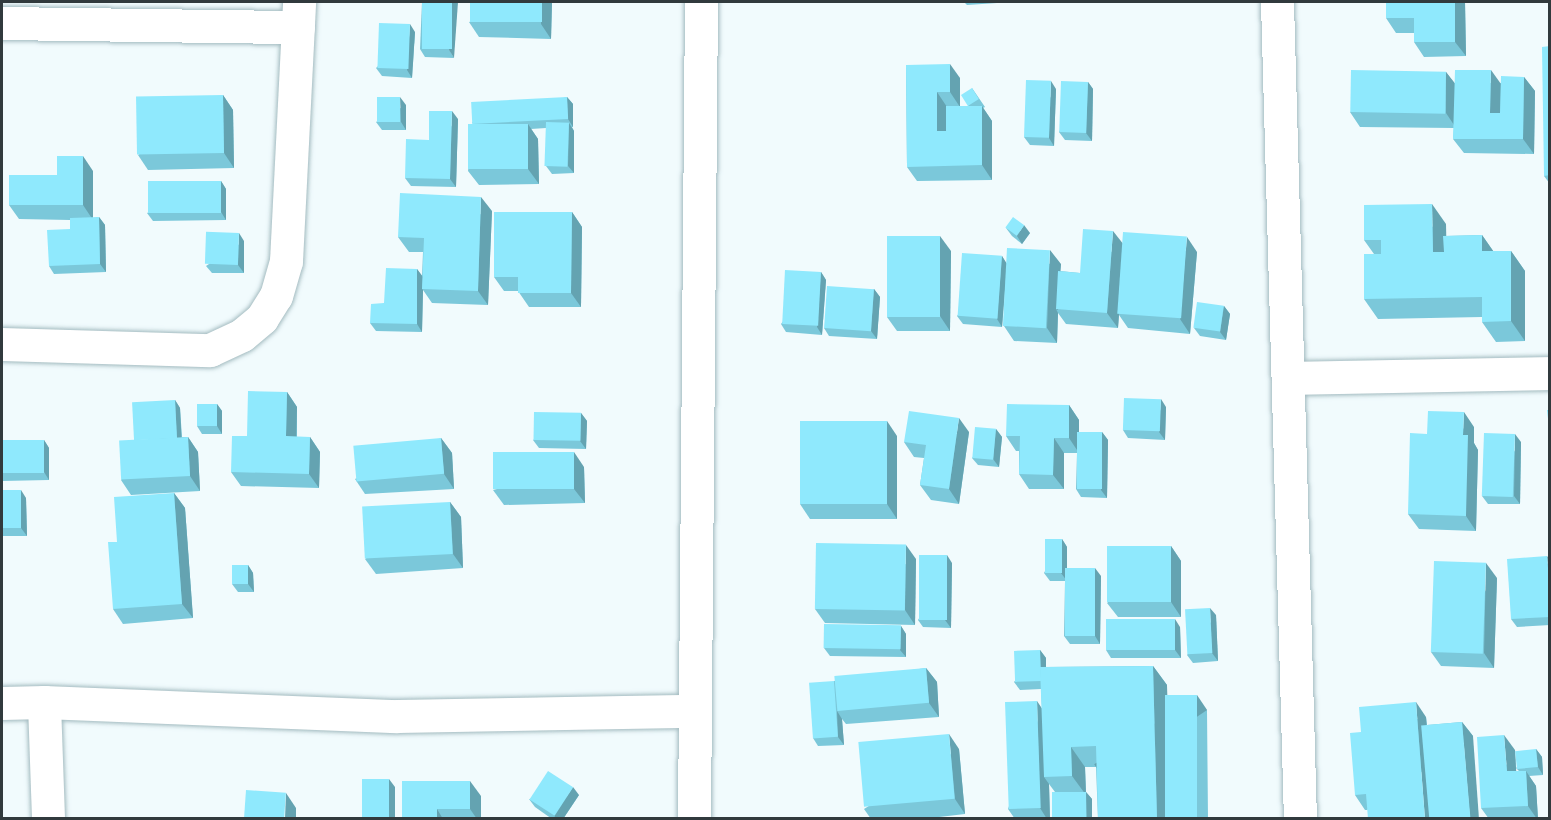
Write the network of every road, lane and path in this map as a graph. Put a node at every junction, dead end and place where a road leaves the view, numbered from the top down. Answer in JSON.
{"nodes":[{"id":1,"x":701,"y":2,"type":"edge"},
{"id":2,"x":1277,"y":2,"type":"edge"},
{"id":3,"x":298,"y":14,"type":"edge"},
{"id":4,"x":2,"y":23,"type":"edge"},
{"id":5,"x":2,"y":344,"type":"edge"},
{"id":6,"x":1550,"y":373,"type":"edge"},
{"id":7,"x":1289,"y":378,"type":"junction"},
{"id":8,"x":44,"y":702,"type":"junction"},
{"id":9,"x":2,"y":703,"type":"edge"},
{"id":10,"x":695,"y":711,"type":"junction"},
{"id":11,"x":48,"y":819,"type":"edge"},
{"id":12,"x":694,"y":819,"type":"edge"},
{"id":13,"x":1300,"y":819,"type":"edge"}],
"edges":[{"from":1,"to":10,"type":"street"},
{"from":2,"to":7,"type":"street"},
{"from":3,"to":4,"type":"street"},
{"from":3,"to":5,"type":"street"},
{"from":6,"to":7,"type":"street"},
{"from":7,"to":13,"type":"street"},
{"from":8,"to":9,"type":"street"},
{"from":8,"to":10,"type":"street"},
{"from":8,"to":11,"type":"street"},
{"from":10,"to":12,"type":"street"}]}
